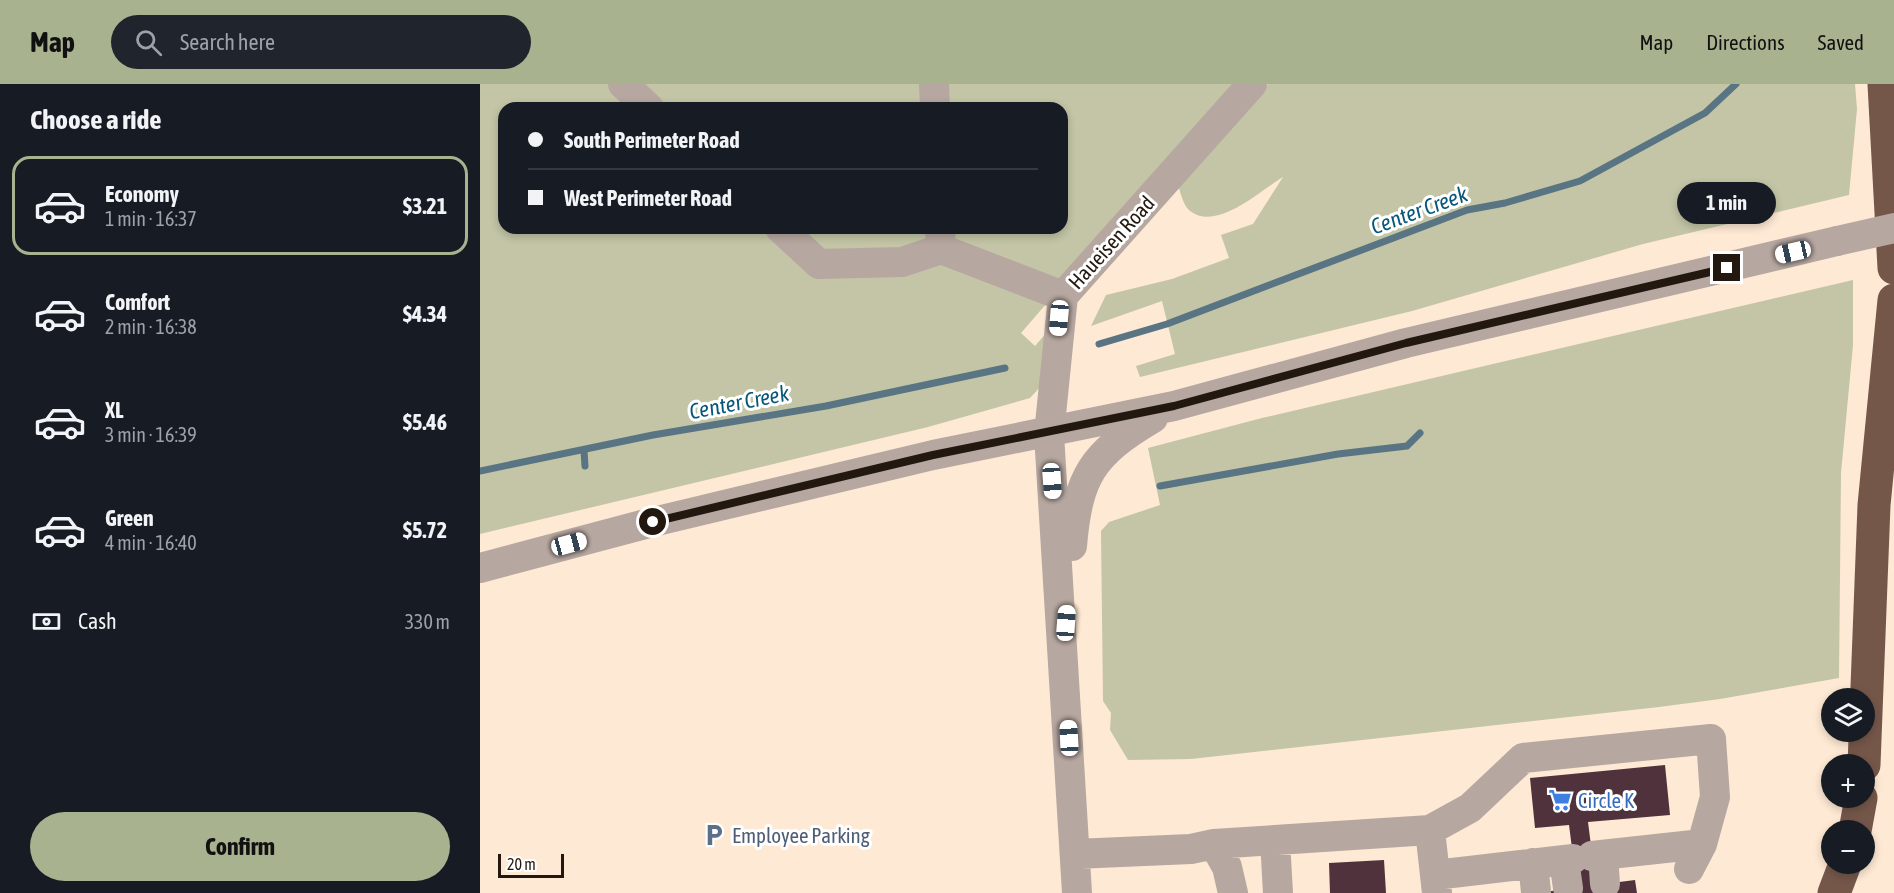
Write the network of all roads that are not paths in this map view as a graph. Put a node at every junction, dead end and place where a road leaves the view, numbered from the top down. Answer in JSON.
{"nodes":[{"id":1,"x":623,"y":84,"type":"edge"},
{"id":2,"x":934,"y":84,"type":"edge"},
{"id":3,"x":1252,"y":84,"type":"edge"},
{"id":4,"x":1884,"y":84,"type":"edge"},
{"id":5,"x":642,"y":102,"type":"edge"},
{"id":6,"x":935,"y":102,"type":"edge"},
{"id":7,"x":1894,"y":228,"type":"edge"},
{"id":8,"x":786,"y":234,"type":"edge"},
{"id":9,"x":940,"y":239,"type":"edge"},
{"id":10,"x":1894,"y":268,"type":"edge"},
{"id":11,"x":1063,"y":296,"type":"junction"},
{"id":12,"x":1894,"y":300,"type":"edge"},
{"id":13,"x":1174,"y":406,"type":"junction"},
{"id":14,"x":1049,"y":434,"type":"junction"},
{"id":15,"x":480,"y":568,"type":"edge"},
{"id":16,"x":1064,"y":645,"type":"junction"},
{"id":17,"x":1864,"y":754,"type":"edge"},
{"id":18,"x":1430,"y":830,"type":"junction"},
{"id":19,"x":1275,"y":840,"type":"junction"},
{"id":20,"x":1214,"y":844,"type":"junction"},
{"id":21,"x":1075,"y":854,"type":"junction"},
{"id":22,"x":1690,"y":868,"type":"edge"},
{"id":23,"x":1841,"y":874,"type":"edge"},
{"id":24,"x":1535,"y":878,"type":"edge"},
{"id":25,"x":1502,"y":880,"type":"edge"},
{"id":26,"x":1470,"y":882,"type":"edge"},
{"id":27,"x":1436,"y":884,"type":"edge"},
{"id":28,"x":1077,"y":893,"type":"edge"},
{"id":29,"x":1233,"y":893,"type":"edge"},
{"id":30,"x":1278,"y":893,"type":"edge"},
{"id":31,"x":1834,"y":893,"type":"edge"}],
"edges":[{"from":1,"to":5,"type":"street"},
{"from":2,"to":6,"type":"street"},
{"from":3,"to":11,"type":"street","name":"Haueisen Road"},
{"from":4,"to":10,"type":"highway"},
{"from":7,"to":13,"type":"street","bridge":true},
{"from":8,"to":9,"type":"street"},
{"from":9,"to":11,"type":"street"},
{"from":11,"to":14,"type":"street","name":"Haueisen Road"},
{"from":12,"to":17,"type":"highway"},
{"from":13,"to":14,"type":"street"},
{"from":13,"to":16,"type":"street"},
{"from":14,"to":15,"type":"street"},
{"from":14,"to":16,"type":"street","name":"Haueisen Road"},
{"from":16,"to":21,"type":"street"},
{"from":18,"to":19,"type":"street"},
{"from":18,"to":22,"type":"street"},
{"from":18,"to":27,"type":"street"},
{"from":19,"to":20,"type":"street"},
{"from":19,"to":30,"type":"street"},
{"from":20,"to":21,"type":"street"},
{"from":20,"to":29,"type":"street"},
{"from":21,"to":28,"type":"street"},
{"from":22,"to":24,"type":"street"},
{"from":23,"to":31,"type":"highway"},
{"from":24,"to":25,"type":"street"},
{"from":25,"to":26,"type":"street"},
{"from":26,"to":27,"type":"street"}]}
